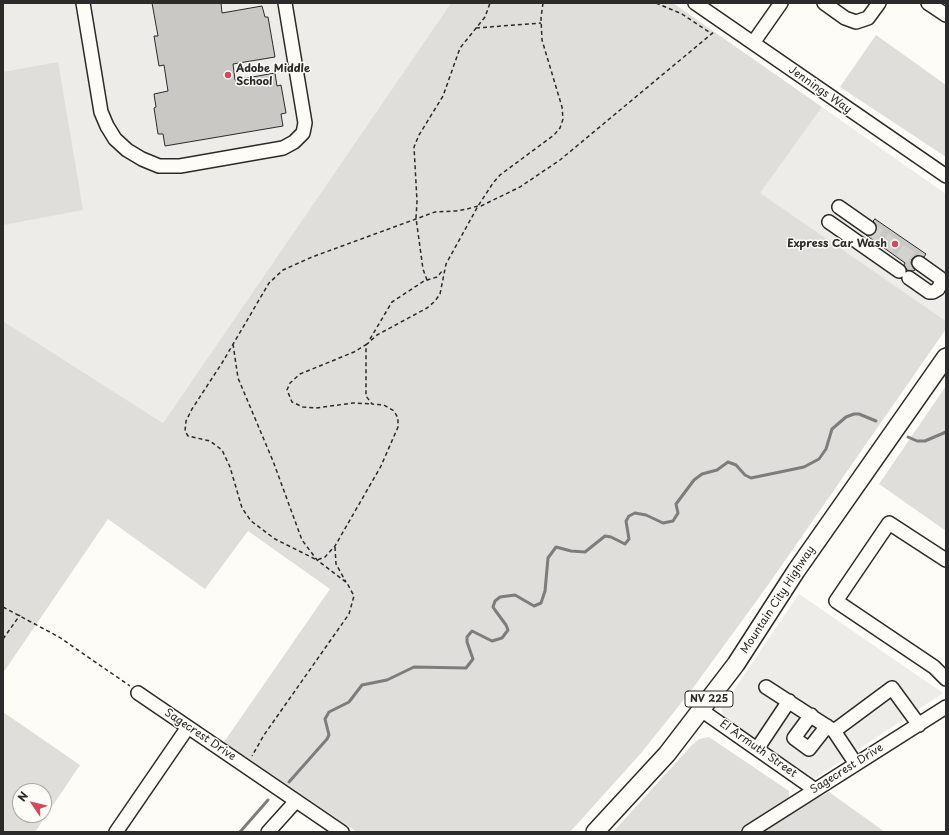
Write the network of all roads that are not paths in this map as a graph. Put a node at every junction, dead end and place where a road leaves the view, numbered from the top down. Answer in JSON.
{"nodes":[{"id":1,"x":83,"y":3,"type":"edge"},
{"id":2,"x":285,"y":3,"type":"edge"},
{"id":3,"x":695,"y":3,"type":"edge"},
{"id":4,"x":781,"y":3,"type":"edge"},
{"id":5,"x":824,"y":3,"type":"edge"},
{"id":6,"x":879,"y":3,"type":"edge"},
{"id":7,"x":928,"y":3,"type":"edge"},
{"id":8,"x":946,"y":15,"type":"edge"},
{"id":9,"x":753,"y":43,"type":"junction"},
{"id":10,"x":946,"y":176,"type":"edge"},
{"id":11,"x":839,"y":207,"type":"dead end"},
{"id":12,"x":829,"y":222,"type":"dead end"},
{"id":13,"x":869,"y":228,"type":"tunnel mouth"},
{"id":14,"x":919,"y":263,"type":"tunnel mouth"},
{"id":15,"x":946,"y":357,"type":"edge"},
{"id":16,"x":946,"y":560,"type":"edge"},
{"id":17,"x":946,"y":679,"type":"edge"},
{"id":18,"x":766,"y":687,"type":"dead end"},
{"id":19,"x":138,"y":693,"type":"road end"},
{"id":20,"x":789,"y":701,"type":"junction"},
{"id":21,"x":946,"y":708,"type":"edge"},
{"id":22,"x":701,"y":710,"type":"junction"},
{"id":23,"x":810,"y":715,"type":"junction"},
{"id":24,"x":918,"y":725,"type":"junction"},
{"id":25,"x":188,"y":727,"type":"junction"},
{"id":26,"x":830,"y":728,"type":"junction"},
{"id":27,"x":757,"y":749,"type":"junction"},
{"id":28,"x":856,"y":764,"type":"junction"},
{"id":29,"x":814,"y":789,"type":"junction"},
{"id":30,"x":296,"y":801,"type":"junction"},
{"id":31,"x":116,"y":832,"type":"edge"},
{"id":32,"x":268,"y":832,"type":"edge"},
{"id":33,"x":342,"y":832,"type":"edge"},
{"id":34,"x":595,"y":832,"type":"edge"},
{"id":35,"x":749,"y":832,"type":"edge"}],
"edges":[{"from":1,"to":2,"type":"street"},
{"from":3,"to":9,"type":"street","name":"Jennings Way"},
{"from":4,"to":9,"type":"street"},
{"from":5,"to":6,"type":"street"},
{"from":7,"to":8,"type":"street"},
{"from":9,"to":10,"type":"street","name":"Jennings Way"},
{"from":11,"to":13,"type":"street"},
{"from":12,"to":14,"type":"street"},
{"from":15,"to":22,"type":"main road","name":"Mountain City Highway","number":"NV 225"},
{"from":16,"to":17,"type":"street"},
{"from":18,"to":20,"type":"street"},
{"from":19,"to":25,"type":"street","name":"Sagecrest Drive"},
{"from":20,"to":23,"type":"street"},
{"from":20,"to":27,"type":"street"},
{"from":21,"to":24,"type":"street","name":"Sagecrest Drive"},
{"from":22,"to":27,"type":"street","name":"El Armuth Street"},
{"from":22,"to":34,"type":"main road","name":"Mountain City Highway","number":"NV 225"},
{"from":23,"to":26,"type":"street"},
{"from":23,"to":26,"type":"street"},
{"from":24,"to":26,"type":"street"},
{"from":24,"to":28,"type":"street","name":"Sagecrest Drive"},
{"from":25,"to":30,"type":"street","name":"Sagecrest Drive"},
{"from":25,"to":31,"type":"street"},
{"from":26,"to":28,"type":"street"},
{"from":27,"to":29,"type":"street","name":"El Armuth Street"},
{"from":28,"to":29,"type":"street","name":"Sagecrest Drive"},
{"from":29,"to":35,"type":"street","name":"Sagecrest Drive"},
{"from":30,"to":32,"type":"street"},
{"from":30,"to":33,"type":"street","name":"Sagecrest Drive"}]}
